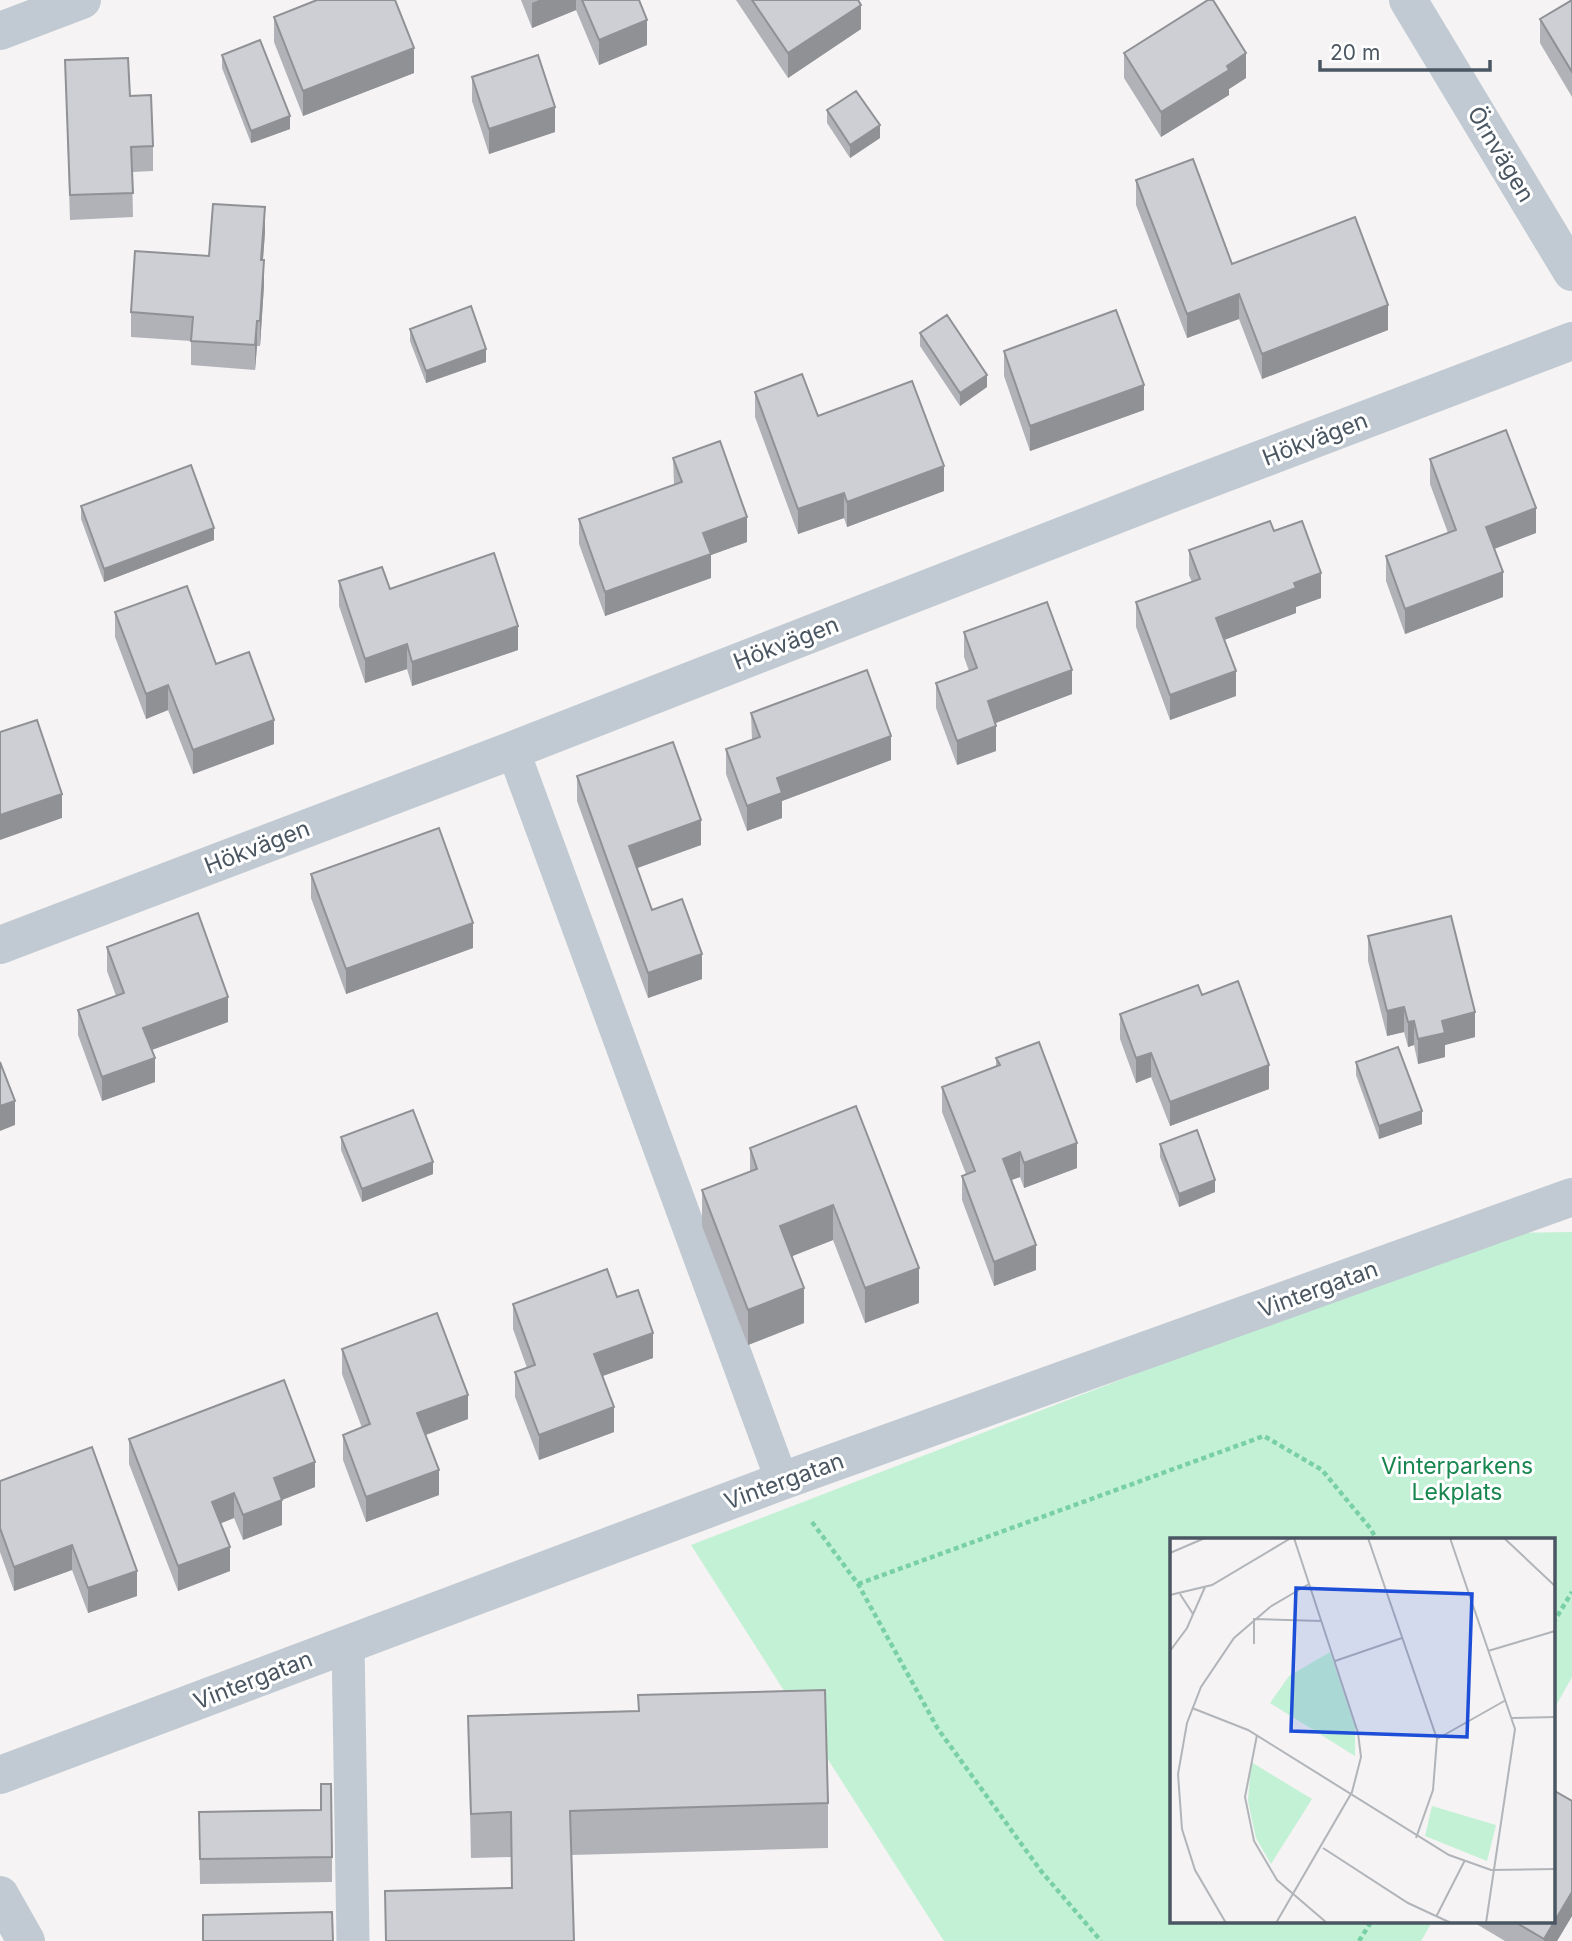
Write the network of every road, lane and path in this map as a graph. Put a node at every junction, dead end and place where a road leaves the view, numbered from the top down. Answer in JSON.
{"nodes":[{"id":1,"x":82,"y":0,"type":"edge"},
{"id":2,"x":1408,"y":0,"type":"edge"},
{"id":3,"x":0,"y":30,"type":"edge"},
{"id":4,"x":1572,"y":271,"type":"edge"},
{"id":5,"x":1572,"y":341,"type":"edge"},
{"id":6,"x":513,"y":750,"type":"junction"},
{"id":7,"x":0,"y":945,"type":"edge"},
{"id":8,"x":1572,"y":1197,"type":"edge"},
{"id":9,"x":782,"y":1481,"type":"junction"},
{"id":10,"x":1376,"y":1538,"type":"edge"},
{"id":11,"x":858,"y":1584,"type":"junction"},
{"id":12,"x":1572,"y":1592,"type":"edge"},
{"id":13,"x":1554,"y":1621,"type":"edge"},
{"id":14,"x":348,"y":1644,"type":"junction"},
{"id":15,"x":0,"y":1775,"type":"edge"},
{"id":16,"x":0,"y":1895,"type":"edge"},
{"id":17,"x":1370,"y":1924,"type":"edge"},
{"id":18,"x":26,"y":1941,"type":"edge"},
{"id":19,"x":353,"y":1941,"type":"edge"},
{"id":20,"x":1101,"y":1941,"type":"edge"},
{"id":21,"x":1359,"y":1941,"type":"edge"}],
"edges":[{"from":1,"to":3,"type":"street"},
{"from":2,"to":4,"type":"street","name":"Örnvägen"},
{"from":5,"to":6,"type":"street","name":"Hökvägen"},
{"from":6,"to":7,"type":"street","name":"Hökvägen"},
{"from":6,"to":9,"type":"lane"},
{"from":8,"to":9,"type":"street","name":"Vintergatan"},
{"from":9,"to":11,"type":"path"},
{"from":9,"to":14,"type":"street","name":"Vintergatan"},
{"from":10,"to":11,"type":"path"},
{"from":11,"to":20,"type":"path"},
{"from":12,"to":13,"type":"path"},
{"from":14,"to":15,"type":"street","name":"Vintergatan"},
{"from":14,"to":19,"type":"lane"},
{"from":16,"to":18,"type":"street"},
{"from":17,"to":21,"type":"path"}]}
